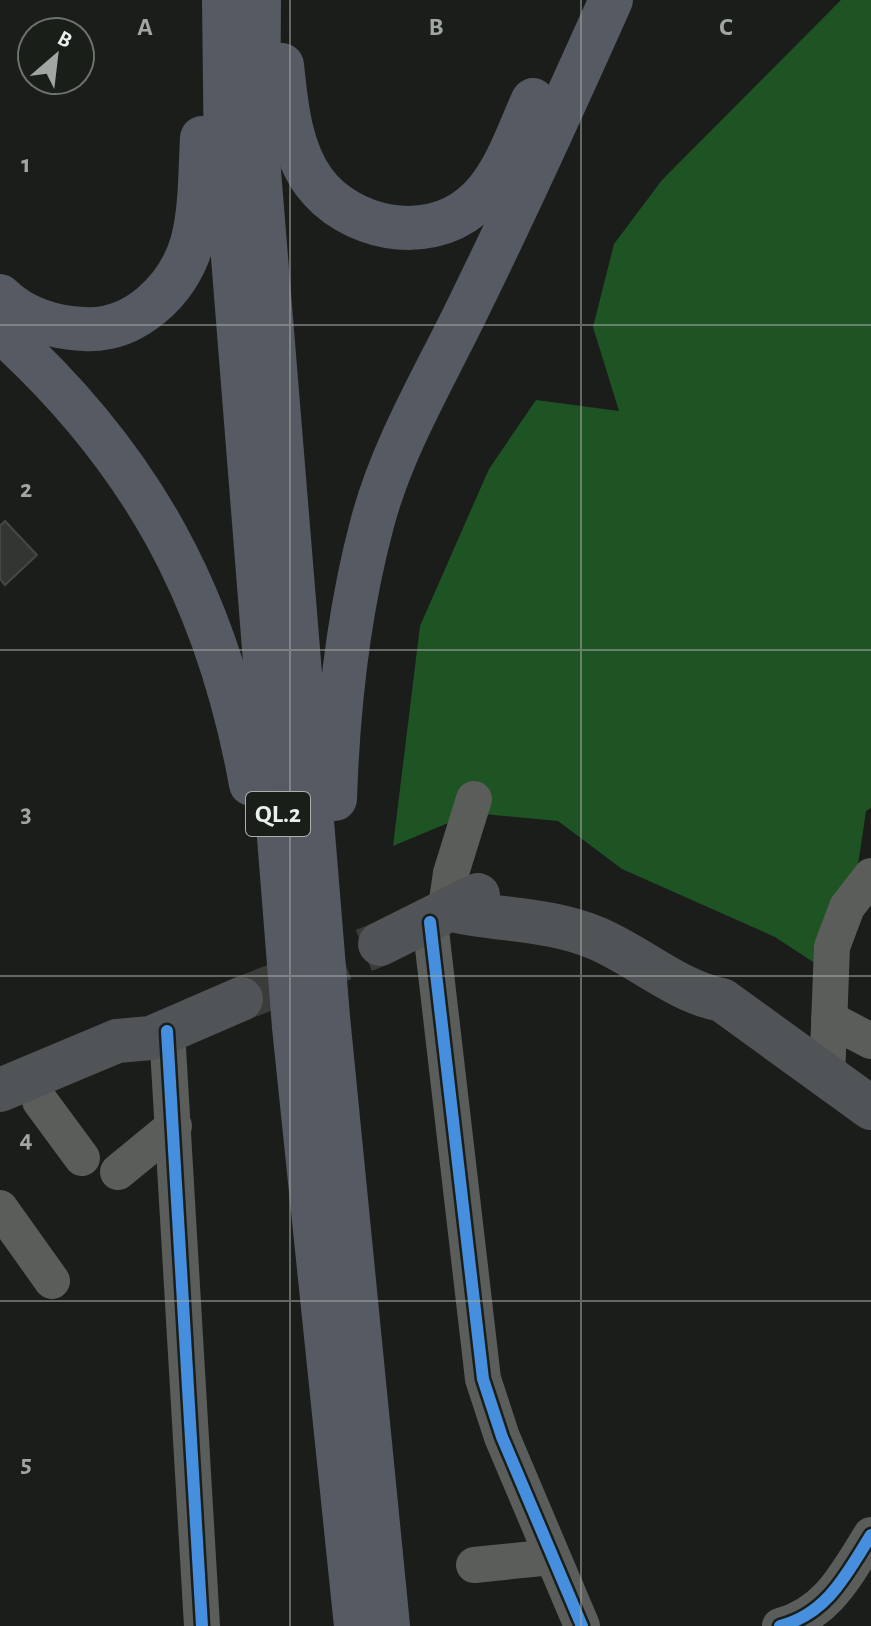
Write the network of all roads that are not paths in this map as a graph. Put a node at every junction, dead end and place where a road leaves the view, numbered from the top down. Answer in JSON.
{"nodes":[{"id":1,"x":212,"y":0,"type":"edge"},
{"id":2,"x":224,"y":0,"type":"edge"},
{"id":3,"x":259,"y":0,"type":"edge"},
{"id":4,"x":275,"y":0,"type":"edge"},
{"id":5,"x":579,"y":0,"type":"edge"},
{"id":6,"x":611,"y":0,"type":"edge"},
{"id":7,"x":0,"y":296,"type":"edge"},
{"id":8,"x":0,"y":330,"type":"edge"},
{"id":9,"x":474,"y":799,"type":"dead end"},
{"id":10,"x":871,"y":876,"type":"edge"},
{"id":11,"x":442,"y":915,"type":"junction"},
{"id":12,"x":380,"y":944,"type":"tunnel mouth"},
{"id":13,"x":241,"y":999,"type":"tunnel mouth"},
{"id":14,"x":829,"y":1019,"type":"junction"},
{"id":15,"x":311,"y":1022,"type":"junction"},
{"id":16,"x":159,"y":1034,"type":"junction"},
{"id":17,"x":871,"y":1041,"type":"edge"},
{"id":18,"x":827,"y":1078,"type":"junction"},
{"id":19,"x":13,"y":1102,"type":"edge"},
{"id":20,"x":871,"y":1108,"type":"edge"},
{"id":21,"x":174,"y":1126,"type":"junction"},
{"id":22,"x":82,"y":1158,"type":"dead end"},
{"id":23,"x":118,"y":1172,"type":"dead end"},
{"id":24,"x":0,"y":1208,"type":"edge"},
{"id":25,"x":52,"y":1281,"type":"dead end"},
{"id":26,"x":871,"y":1535,"type":"edge"},
{"id":27,"x":552,"y":1557,"type":"junction"},
{"id":28,"x":474,"y":1565,"type":"dead end"},
{"id":29,"x":800,"y":1623,"type":"edge"},
{"id":30,"x":202,"y":1626,"type":"edge"},
{"id":31,"x":356,"y":1626,"type":"edge"},
{"id":32,"x":388,"y":1626,"type":"edge"},
{"id":33,"x":582,"y":1626,"type":"edge"}],
"edges":[{"from":1,"to":7,"type":"highway"},
{"from":2,"to":15,"type":"highway","number":"QL.2"},
{"from":3,"to":15,"type":"highway","number":"QL.2"},
{"from":4,"to":5,"type":"highway"},
{"from":6,"to":15,"type":"highway"},
{"from":8,"to":15,"type":"highway"},
{"from":9,"to":11,"type":"street"},
{"from":10,"to":14,"type":"street"},
{"from":11,"to":12,"type":"main road"},
{"from":11,"to":18,"type":"main road"},
{"from":11,"to":27,"type":"street"},
{"from":13,"to":16,"type":"main road"},
{"from":14,"to":17,"type":"street"},
{"from":14,"to":18,"type":"street"},
{"from":15,"to":31,"type":"highway","number":"QL.2"},
{"from":15,"to":32,"type":"highway","number":"QL.2"},
{"from":16,"to":19,"type":"main road"},
{"from":16,"to":21,"type":"street"},
{"from":18,"to":20,"type":"main road"},
{"from":19,"to":22,"type":"street"},
{"from":21,"to":23,"type":"street"},
{"from":21,"to":30,"type":"street"},
{"from":24,"to":25,"type":"street"},
{"from":26,"to":29,"type":"street"},
{"from":27,"to":28,"type":"street"},
{"from":27,"to":33,"type":"street"}]}
